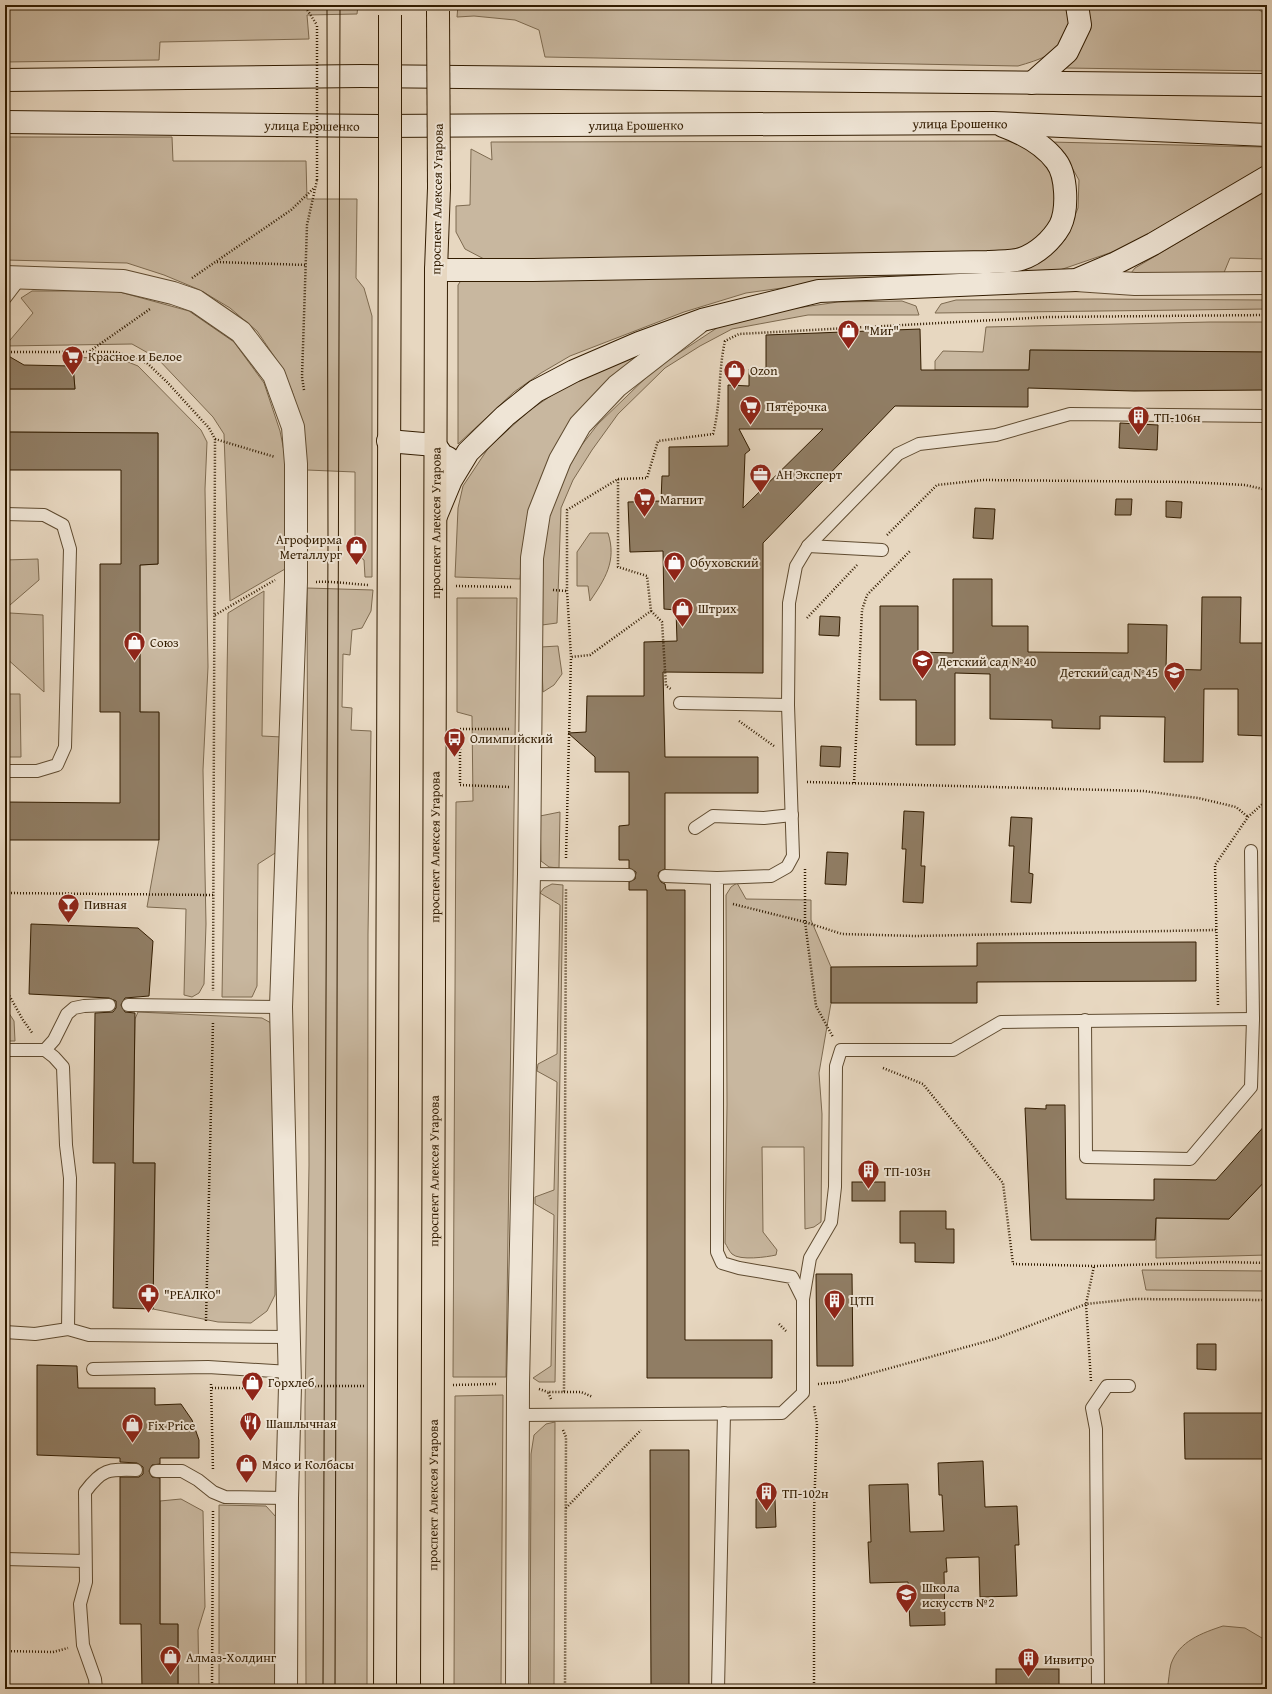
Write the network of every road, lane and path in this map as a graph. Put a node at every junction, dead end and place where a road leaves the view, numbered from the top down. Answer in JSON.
{"nodes":[{"id":1,"x":304,"y":5,"type":"edge"},
{"id":2,"x":1077,"y":5,"type":"edge"},
{"id":3,"x":438,"y":8,"type":"edge"},
{"id":4,"x":390,"y":10,"type":"edge"},
{"id":5,"x":5,"y":80,"type":"edge"},
{"id":6,"x":1032,"y":83,"type":"junction"},
{"id":7,"x":1267,"y":85,"type":"edge"},
{"id":8,"x":5,"y":122,"type":"edge"},
{"id":9,"x":993,"y":122,"type":"junction"},
{"id":10,"x":1267,"y":135,"type":"edge"},
{"id":11,"x":1267,"y":177,"type":"edge"},
{"id":12,"x":314,"y":188,"type":"junction"},
{"id":13,"x":217,"y":262,"type":"junction"},
{"id":14,"x":306,"y":265,"type":"junction"},
{"id":15,"x":436,"y":270,"type":"junction"},
{"id":16,"x":13,"y":277,"type":"edge"},
{"id":17,"x":1076,"y":280,"type":"junction"},
{"id":18,"x":1267,"y":283,"type":"edge"},
{"id":19,"x":173,"y":293,"type":"junction"},
{"id":20,"x":5,"y":298,"type":"edge"},
{"id":21,"x":1267,"y":315,"type":"edge"},
{"id":22,"x":702,"y":320,"type":"junction"},
{"id":23,"x":5,"y":352,"type":"edge"},
{"id":24,"x":90,"y":352,"type":"junction"},
{"id":25,"x":304,"y":392,"type":"dead end"},
{"id":26,"x":1267,"y":416,"type":"edge"},
{"id":27,"x":388,"y":441,"type":"junction"},
{"id":28,"x":435,"y":445,"type":"junction"},
{"id":29,"x":468,"y":452,"type":"junction"},
{"id":30,"x":618,"y":479,"type":"junction"},
{"id":31,"x":1267,"y":490,"type":"edge"},
{"id":32,"x":5,"y":514,"type":"edge"},
{"id":33,"x":436,"y":516,"type":"junction"},
{"id":34,"x":808,"y":546,"type":"junction"},
{"id":35,"x":877,"y":550,"type":"junction"},
{"id":36,"x":911,"y":550,"type":"dead end"},
{"id":37,"x":806,"y":622,"type":"dead end"},
{"id":38,"x":571,"y":657,"type":"junction"},
{"id":39,"x":680,"y":703,"type":"dead end"},
{"id":40,"x":788,"y":705,"type":"junction"},
{"id":41,"x":530,"y":729,"type":"junction"},
{"id":42,"x":5,"y":771,"type":"edge"},
{"id":43,"x":806,"y":776,"type":"dead end"},
{"id":44,"x":806,"y":782,"type":"junction"},
{"id":45,"x":854,"y":783,"type":"junction"},
{"id":46,"x":530,"y":787,"type":"junction"},
{"id":47,"x":806,"y":790,"type":"dead end"},
{"id":48,"x":1267,"y":800,"type":"edge"},
{"id":49,"x":792,"y":815,"type":"junction"},
{"id":50,"x":1248,"y":817,"type":"junction"},
{"id":51,"x":695,"y":828,"type":"dead end"},
{"id":52,"x":1251,"y":852,"type":"dead end"},
{"id":53,"x":805,"y":867,"type":"dead end"},
{"id":54,"x":566,"y":873,"type":"junction"},
{"id":55,"x":530,"y":874,"type":"junction"},
{"id":56,"x":629,"y":875,"type":"dead end"},
{"id":57,"x":665,"y":876,"type":"dead end"},
{"id":58,"x":717,"y":878,"type":"junction"},
{"id":59,"x":5,"y":894,"type":"edge"},
{"id":60,"x":213,"y":895,"type":"junction"},
{"id":61,"x":717,"y":900,"type":"junction"},
{"id":62,"x":805,"y":922,"type":"junction"},
{"id":63,"x":1216,"y":930,"type":"junction"},
{"id":64,"x":5,"y":988,"type":"edge"},
{"id":65,"x":110,"y":1005,"type":"dead end"},
{"id":66,"x":128,"y":1005,"type":"dead end"},
{"id":67,"x":213,"y":1005,"type":"junction"},
{"id":68,"x":281,"y":1007,"type":"junction"},
{"id":69,"x":1219,"y":1019,"type":"junction"},
{"id":70,"x":1253,"y":1019,"type":"junction"},
{"id":71,"x":1085,"y":1020,"type":"junction"},
{"id":72,"x":5,"y":1050,"type":"edge"},
{"id":73,"x":45,"y":1050,"type":"junction"},
{"id":74,"x":841,"y":1050,"type":"junction"},
{"id":75,"x":882,"y":1067,"type":"dead end"},
{"id":76,"x":1267,"y":1262,"type":"edge"},
{"id":77,"x":1094,"y":1266,"type":"junction"},
{"id":78,"x":803,"y":1299,"type":"junction"},
{"id":79,"x":1267,"y":1300,"type":"edge"},
{"id":80,"x":1086,"y":1304,"type":"junction"},
{"id":81,"x":68,"y":1329,"type":"junction"},
{"id":82,"x":5,"y":1332,"type":"edge"},
{"id":83,"x":206,"y":1335,"type":"junction"},
{"id":84,"x":289,"y":1337,"type":"junction"},
{"id":85,"x":208,"y":1367,"type":"junction"},
{"id":86,"x":93,"y":1369,"type":"dead end"},
{"id":87,"x":290,"y":1372,"type":"junction"},
{"id":88,"x":1129,"y":1386,"type":"dead end"},
{"id":89,"x":808,"y":1390,"type":"junction"},
{"id":90,"x":1092,"y":1408,"type":"junction"},
{"id":91,"x":724,"y":1413,"type":"junction"},
{"id":92,"x":656,"y":1414,"type":"junction"},
{"id":93,"x":519,"y":1415,"type":"junction"},
{"id":94,"x":557,"y":1415,"type":"junction"},
{"id":95,"x":136,"y":1470,"type":"dead end"},
{"id":96,"x":156,"y":1471,"type":"dead end"},
{"id":97,"x":213,"y":1492,"type":"junction"},
{"id":98,"x":287,"y":1498,"type":"junction"},
{"id":99,"x":566,"y":1509,"type":"junction"},
{"id":100,"x":5,"y":1559,"type":"edge"},
{"id":101,"x":85,"y":1561,"type":"junction"},
{"id":102,"x":83,"y":1645,"type":"junction"},
{"id":103,"x":5,"y":1652,"type":"edge"},
{"id":104,"x":96,"y":1689,"type":"edge"},
{"id":105,"x":212,"y":1689,"type":"edge"},
{"id":106,"x":286,"y":1689,"type":"edge"},
{"id":107,"x":385,"y":1689,"type":"edge"},
{"id":108,"x":432,"y":1689,"type":"edge"},
{"id":109,"x":517,"y":1689,"type":"edge"},
{"id":110,"x":565,"y":1689,"type":"edge"},
{"id":111,"x":718,"y":1689,"type":"edge"},
{"id":112,"x":814,"y":1689,"type":"edge"},
{"id":113,"x":1098,"y":1689,"type":"edge"}],
"edges":[{"from":1,"to":12,"type":"path","bridge":true},
{"from":2,"to":6,"type":"main road"},
{"from":3,"to":15,"type":"main road","name":"проспект Алексея Угарова","bridge":true},
{"from":4,"to":27,"type":"main road","bridge":true},
{"from":5,"to":6,"type":"main road"},
{"from":6,"to":7,"type":"main road"},
{"from":8,"to":9,"type":"main road","name":"улица Ерошенко"},
{"from":9,"to":10,"type":"main road","name":"улица Ерошенко"},
{"from":9,"to":15,"type":"main road"},
{"from":11,"to":17,"type":"main road"},
{"from":12,"to":13,"type":"path"},
{"from":12,"to":14,"type":"path"},
{"from":13,"to":14,"type":"path"},
{"from":13,"to":19,"type":"path"},
{"from":14,"to":25,"type":"path"},
{"from":15,"to":28,"type":"main road","name":"проспект Алексея Угарова"},
{"from":16,"to":19,"type":"main road"},
{"from":16,"to":20,"type":"lane"},
{"from":17,"to":18,"type":"main road"},
{"from":17,"to":22,"type":"main road"},
{"from":19,"to":24,"type":"path"},
{"from":19,"to":68,"type":"main road"},
{"from":21,"to":30,"type":"path"},
{"from":22,"to":29,"type":"main road"},
{"from":22,"to":41,"type":"main road"},
{"from":23,"to":24,"type":"path"},
{"from":24,"to":60,"type":"path"},
{"from":26,"to":34,"type":"lane"},
{"from":27,"to":28,"type":"main road"},
{"from":27,"to":107,"type":"main road"},
{"from":28,"to":29,"type":"main road"},
{"from":28,"to":33,"type":"main road","name":"проспект Алексея Угарова"},
{"from":29,"to":33,"type":"main road"},
{"from":30,"to":38,"type":"path"},
{"from":30,"to":38,"type":"path"},
{"from":31,"to":35,"type":"path"},
{"from":32,"to":42,"type":"lane"},
{"from":33,"to":108,"type":"main road","name":"проспект Алексея Угарова"},
{"from":34,"to":35,"type":"lane"},
{"from":34,"to":40,"type":"lane"},
{"from":35,"to":37,"type":"path"},
{"from":36,"to":45,"type":"path"},
{"from":38,"to":54,"type":"path"},
{"from":39,"to":40,"type":"lane"},
{"from":40,"to":49,"type":"lane"},
{"from":41,"to":46,"type":"main road"},
{"from":41,"to":46,"type":"path"},
{"from":43,"to":44,"type":"path"},
{"from":44,"to":45,"type":"path"},
{"from":44,"to":47,"type":"path"},
{"from":45,"to":50,"type":"path"},
{"from":46,"to":55,"type":"main road"},
{"from":48,"to":50,"type":"path"},
{"from":49,"to":51,"type":"lane"},
{"from":49,"to":58,"type":"lane"},
{"from":50,"to":63,"type":"path"},
{"from":52,"to":70,"type":"lane"},
{"from":53,"to":62,"type":"path"},
{"from":54,"to":55,"type":"lane"},
{"from":54,"to":56,"type":"lane"},
{"from":54,"to":94,"type":"path"},
{"from":55,"to":93,"type":"main road"},
{"from":57,"to":58,"type":"lane"},
{"from":58,"to":61,"type":"lane"},
{"from":59,"to":60,"type":"path"},
{"from":60,"to":67,"type":"path"},
{"from":61,"to":62,"type":"path"},
{"from":61,"to":78,"type":"lane"},
{"from":62,"to":63,"type":"path"},
{"from":62,"to":74,"type":"path"},
{"from":63,"to":69,"type":"path"},
{"from":64,"to":73,"type":"path"},
{"from":65,"to":73,"type":"lane"},
{"from":66,"to":67,"type":"lane"},
{"from":67,"to":68,"type":"lane"},
{"from":67,"to":83,"type":"path"},
{"from":68,"to":84,"type":"main road"},
{"from":69,"to":70,"type":"lane"},
{"from":69,"to":71,"type":"lane"},
{"from":70,"to":71,"type":"lane"},
{"from":71,"to":74,"type":"lane"},
{"from":72,"to":73,"type":"lane"},
{"from":73,"to":81,"type":"lane"},
{"from":74,"to":78,"type":"lane"},
{"from":75,"to":77,"type":"path"},
{"from":76,"to":77,"type":"path"},
{"from":77,"to":80,"type":"path"},
{"from":78,"to":89,"type":"lane"},
{"from":79,"to":80,"type":"path"},
{"from":80,"to":89,"type":"path"},
{"from":80,"to":90,"type":"path"},
{"from":81,"to":82,"type":"lane"},
{"from":81,"to":83,"type":"lane"},
{"from":83,"to":84,"type":"lane"},
{"from":84,"to":87,"type":"main road"},
{"from":85,"to":86,"type":"lane"},
{"from":85,"to":87,"type":"lane"},
{"from":85,"to":97,"type":"path"},
{"from":87,"to":98,"type":"main road"},
{"from":88,"to":90,"type":"lane"},
{"from":89,"to":91,"type":"lane"},
{"from":89,"to":112,"type":"path"},
{"from":90,"to":113,"type":"lane"},
{"from":91,"to":92,"type":"lane"},
{"from":91,"to":111,"type":"lane"},
{"from":92,"to":94,"type":"lane"},
{"from":92,"to":99,"type":"path"},
{"from":93,"to":94,"type":"lane"},
{"from":93,"to":109,"type":"main road"},
{"from":94,"to":99,"type":"path"},
{"from":95,"to":101,"type":"lane"},
{"from":96,"to":97,"type":"lane"},
{"from":97,"to":98,"type":"lane"},
{"from":97,"to":105,"type":"path"},
{"from":98,"to":106,"type":"main road"},
{"from":99,"to":110,"type":"path"},
{"from":100,"to":101,"type":"lane"},
{"from":101,"to":102,"type":"lane"},
{"from":102,"to":103,"type":"path"},
{"from":102,"to":104,"type":"lane"}]}
